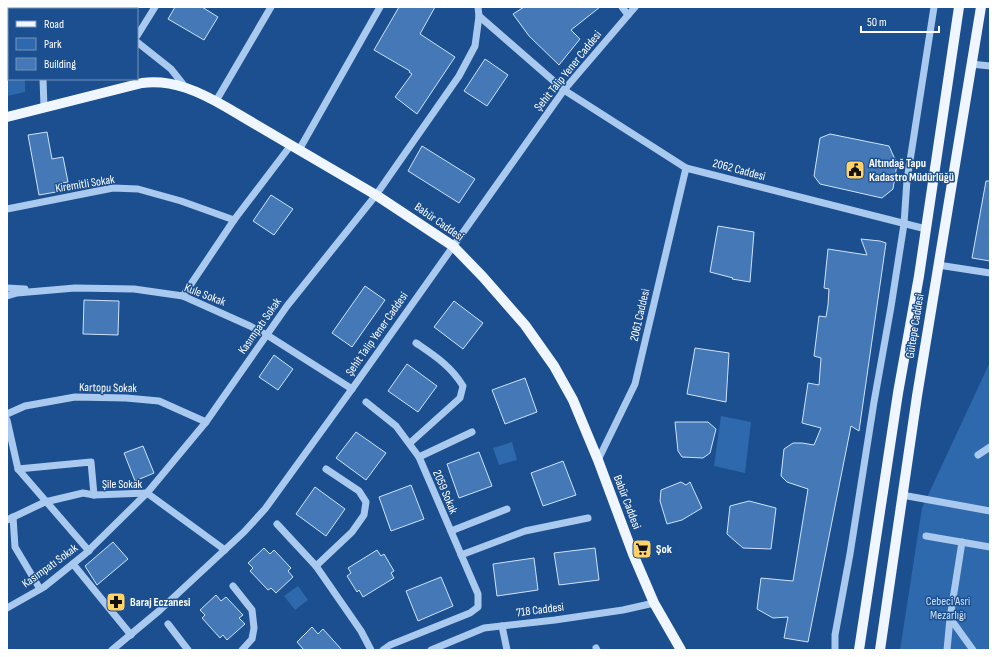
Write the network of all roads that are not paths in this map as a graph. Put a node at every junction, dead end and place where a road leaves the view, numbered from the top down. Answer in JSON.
{"nodes":[{"id":1,"x":155,"y":7,"type":"edge"},
{"id":2,"x":271,"y":7,"type":"edge"},
{"id":3,"x":380,"y":7,"type":"edge"},
{"id":4,"x":478,"y":7,"type":"edge"},
{"id":5,"x":622,"y":7,"type":"edge"},
{"id":6,"x":635,"y":7,"type":"edge"},
{"id":7,"x":934,"y":7,"type":"edge"},
{"id":8,"x":959,"y":7,"type":"edge"},
{"id":9,"x":981,"y":7,"type":"edge"},
{"id":10,"x":628,"y":15,"type":"junction"},
{"id":11,"x":479,"y":16,"type":"junction"},
{"id":12,"x":138,"y":34,"type":"edge"},
{"id":13,"x":138,"y":43,"type":"edge"},
{"id":14,"x":971,"y":64,"type":"junction"},
{"id":15,"x":990,"y":66,"type":"edge"},
{"id":16,"x":43,"y":80,"type":"edge"},
{"id":17,"x":186,"y":88,"type":"junction"},
{"id":18,"x":564,"y":90,"type":"junction"},
{"id":19,"x":216,"y":101,"type":"junction"},
{"id":20,"x":44,"y":107,"type":"junction"},
{"id":21,"x":7,"y":117,"type":"edge"},
{"id":22,"x":295,"y":148,"type":"junction"},
{"id":23,"x":686,"y":168,"type":"junction"},
{"id":24,"x":376,"y":195,"type":"junction"},
{"id":25,"x":7,"y":209,"type":"edge"},
{"id":26,"x":234,"y":220,"type":"junction"},
{"id":27,"x":904,"y":224,"type":"junction"},
{"id":28,"x":926,"y":229,"type":"junction"},
{"id":29,"x":453,"y":246,"type":"junction"},
{"id":30,"x":938,"y":265,"type":"junction"},
{"id":31,"x":990,"y":273,"type":"edge"},
{"id":32,"x":7,"y":288,"type":"edge"},
{"id":33,"x":39,"y":291,"type":"junction"},
{"id":34,"x":7,"y":296,"type":"edge"},
{"id":35,"x":183,"y":296,"type":"junction"},
{"id":36,"x":267,"y":335,"type":"junction"},
{"id":37,"x":416,"y":343,"type":"dead end"},
{"id":38,"x":352,"y":389,"type":"junction"},
{"id":39,"x":366,"y":402,"type":"dead end"},
{"id":40,"x":7,"y":414,"type":"edge"},
{"id":41,"x":7,"y":420,"type":"edge"},
{"id":42,"x":206,"y":422,"type":"junction"},
{"id":43,"x":472,"y":432,"type":"dead end"},
{"id":44,"x":410,"y":443,"type":"junction"},
{"id":45,"x":990,"y":446,"type":"edge"},
{"id":46,"x":978,"y":456,"type":"dead end"},
{"id":47,"x":419,"y":457,"type":"junction"},
{"id":48,"x":598,"y":460,"type":"junction"},
{"id":49,"x":18,"y":469,"type":"junction"},
{"id":50,"x":326,"y":469,"type":"dead end"},
{"id":51,"x":147,"y":493,"type":"junction"},
{"id":52,"x":902,"y":494,"type":"junction"},
{"id":53,"x":94,"y":495,"type":"junction"},
{"id":54,"x":45,"y":502,"type":"junction"},
{"id":55,"x":507,"y":510,"type":"dead end"},
{"id":56,"x":990,"y":511,"type":"edge"},
{"id":57,"x":10,"y":518,"type":"edge"},
{"id":58,"x":588,"y":518,"type":"dead end"},
{"id":59,"x":277,"y":524,"type":"dead end"},
{"id":60,"x":451,"y":531,"type":"junction"},
{"id":61,"x":926,"y":536,"type":"dead end"},
{"id":62,"x":962,"y":542,"type":"junction"},
{"id":63,"x":990,"y":547,"type":"edge"},
{"id":64,"x":225,"y":550,"type":"junction"},
{"id":65,"x":88,"y":551,"type":"junction"},
{"id":66,"x":461,"y":555,"type":"junction"},
{"id":67,"x":73,"y":564,"type":"junction"},
{"id":68,"x":316,"y":566,"type":"junction"},
{"id":69,"x":233,"y":586,"type":"dead end"},
{"id":70,"x":40,"y":589,"type":"junction"},
{"id":71,"x":654,"y":603,"type":"junction"},
{"id":72,"x":7,"y":608,"type":"edge"},
{"id":73,"x":950,"y":618,"type":"junction"},
{"id":74,"x":168,"y":624,"type":"dead end"},
{"id":75,"x":502,"y":626,"type":"junction"},
{"id":76,"x":131,"y":635,"type":"junction"},
{"id":77,"x":112,"y":650,"type":"edge"},
{"id":78,"x":188,"y":650,"type":"edge"},
{"id":79,"x":242,"y":650,"type":"edge"},
{"id":80,"x":371,"y":650,"type":"edge"},
{"id":81,"x":383,"y":650,"type":"edge"},
{"id":82,"x":431,"y":650,"type":"edge"},
{"id":83,"x":507,"y":650,"type":"edge"},
{"id":84,"x":681,"y":650,"type":"edge"},
{"id":85,"x":835,"y":650,"type":"edge"},
{"id":86,"x":859,"y":650,"type":"edge"},
{"id":87,"x":880,"y":650,"type":"edge"},
{"id":88,"x":947,"y":650,"type":"edge"},
{"id":89,"x":973,"y":650,"type":"edge"}],
"edges":[{"from":1,"to":12,"type":"street"},
{"from":2,"to":19,"type":"street"},
{"from":3,"to":22,"type":"street"},
{"from":4,"to":11,"type":"street","name":"Kasımpatı Sokak"},
{"from":5,"to":10,"type":"street"},
{"from":6,"to":10,"type":"street","name":"Şehit Talip Yener Caddesi"},
{"from":7,"to":27,"type":"street"},
{"from":8,"to":28,"type":"main road","name":"Gültepe Caddesi"},
{"from":9,"to":14,"type":"main road","name":"Gültepe Caddesi"},
{"from":10,"to":18,"type":"street","name":"Şehit Talip Yener Caddesi"},
{"from":11,"to":18,"type":"street","name":"2062 Caddesi"},
{"from":11,"to":24,"type":"street","name":"Kasımpatı Sokak"},
{"from":13,"to":17,"type":"street"},
{"from":14,"to":15,"type":"street"},
{"from":14,"to":30,"type":"main road","name":"Gültepe Caddesi"},
{"from":16,"to":20,"type":"street"},
{"from":17,"to":19,"type":"main road","name":"Babür Caddesi"},
{"from":17,"to":20,"type":"main road","name":"Babür Caddesi"},
{"from":18,"to":23,"type":"street","name":"2062 Caddesi"},
{"from":18,"to":29,"type":"street","name":"Şehit Talip Yener Caddesi"},
{"from":19,"to":22,"type":"main road","name":"Babür Caddesi"},
{"from":20,"to":21,"type":"main road","name":"Babür Caddesi"},
{"from":22,"to":24,"type":"main road","name":"Babür Caddesi"},
{"from":22,"to":26,"type":"street"},
{"from":23,"to":27,"type":"street","name":"2062 Caddesi"},
{"from":23,"to":48,"type":"street","name":"2061 Caddesi"},
{"from":24,"to":29,"type":"main road","name":"Babür Caddesi"},
{"from":24,"to":36,"type":"street","name":"Kasımpatı Sokak"},
{"from":25,"to":26,"type":"street","name":"Kiremitli Sokak"},
{"from":26,"to":35,"type":"street"},
{"from":27,"to":28,"type":"street","name":"2062 Caddesi"},
{"from":27,"to":85,"type":"street"},
{"from":28,"to":86,"type":"main road","name":"Gültepe Caddesi"},
{"from":29,"to":38,"type":"street","name":"Şehit Talip Yener Caddesi"},
{"from":29,"to":48,"type":"main road","name":"Babür Caddesi"},
{"from":30,"to":31,"type":"street"},
{"from":30,"to":52,"type":"main road","name":"Gültepe Caddesi"},
{"from":32,"to":33,"type":"street"},
{"from":33,"to":34,"type":"street","name":"Kule Sokak"},
{"from":33,"to":35,"type":"street","name":"Kule Sokak"},
{"from":35,"to":36,"type":"street","name":"Kule Sokak"},
{"from":36,"to":38,"type":"street","name":"Kule Sokak"},
{"from":36,"to":42,"type":"street","name":"Kasımpatı Sokak"},
{"from":37,"to":44,"type":"street"},
{"from":38,"to":64,"type":"street","name":"Şehit Talip Yener Caddesi"},
{"from":39,"to":44,"type":"street","name":"2059 Sokak"},
{"from":40,"to":42,"type":"street","name":"Kartopu Sokak"},
{"from":41,"to":49,"type":"street"},
{"from":42,"to":51,"type":"street","name":"Kasımpatı Sokak"},
{"from":43,"to":47,"type":"street"},
{"from":44,"to":47,"type":"street","name":"2059 Sokak"},
{"from":45,"to":46,"type":"street"},
{"from":47,"to":60,"type":"street","name":"2059 Sokak"},
{"from":48,"to":71,"type":"main road","name":"Babür Caddesi"},
{"from":49,"to":53,"type":"street"},
{"from":49,"to":54,"type":"street"},
{"from":50,"to":68,"type":"street"},
{"from":51,"to":53,"type":"street","name":"Şile Sokak"},
{"from":51,"to":64,"type":"street","name":"Şile Sokak"},
{"from":51,"to":65,"type":"street","name":"Kasımpatı Sokak"},
{"from":52,"to":56,"type":"street"},
{"from":52,"to":87,"type":"main road","name":"Gültepe Caddesi"},
{"from":53,"to":54,"type":"street","name":"Şile Sokak"},
{"from":54,"to":57,"type":"street","name":"Şile Sokak"},
{"from":54,"to":65,"type":"street"},
{"from":55,"to":60,"type":"street"},
{"from":57,"to":70,"type":"street"},
{"from":58,"to":66,"type":"street"},
{"from":59,"to":68,"type":"street"},
{"from":60,"to":66,"type":"street","name":"2059 Sokak"},
{"from":61,"to":62,"type":"street"},
{"from":62,"to":63,"type":"street"},
{"from":62,"to":73,"type":"street"},
{"from":64,"to":76,"type":"street","name":"Şehit Talip Yener Caddesi"},
{"from":65,"to":67,"type":"street","name":"Kasımpatı Sokak"},
{"from":66,"to":81,"type":"street","name":"2059 Sokak"},
{"from":67,"to":70,"type":"street","name":"Kasımpatı Sokak"},
{"from":67,"to":76,"type":"street"},
{"from":68,"to":80,"type":"street"},
{"from":69,"to":79,"type":"street"},
{"from":70,"to":72,"type":"street","name":"Kasımpatı Sokak"},
{"from":71,"to":75,"type":"street","name":"718 Caddesi"},
{"from":71,"to":84,"type":"main road","name":"Babür Caddesi"},
{"from":73,"to":88,"type":"street"},
{"from":73,"to":89,"type":"street"},
{"from":74,"to":78,"type":"street"},
{"from":75,"to":82,"type":"street","name":"718 Caddesi"},
{"from":75,"to":83,"type":"street"},
{"from":76,"to":77,"type":"street","name":"Şehit Talip Yener Caddesi"}]}
